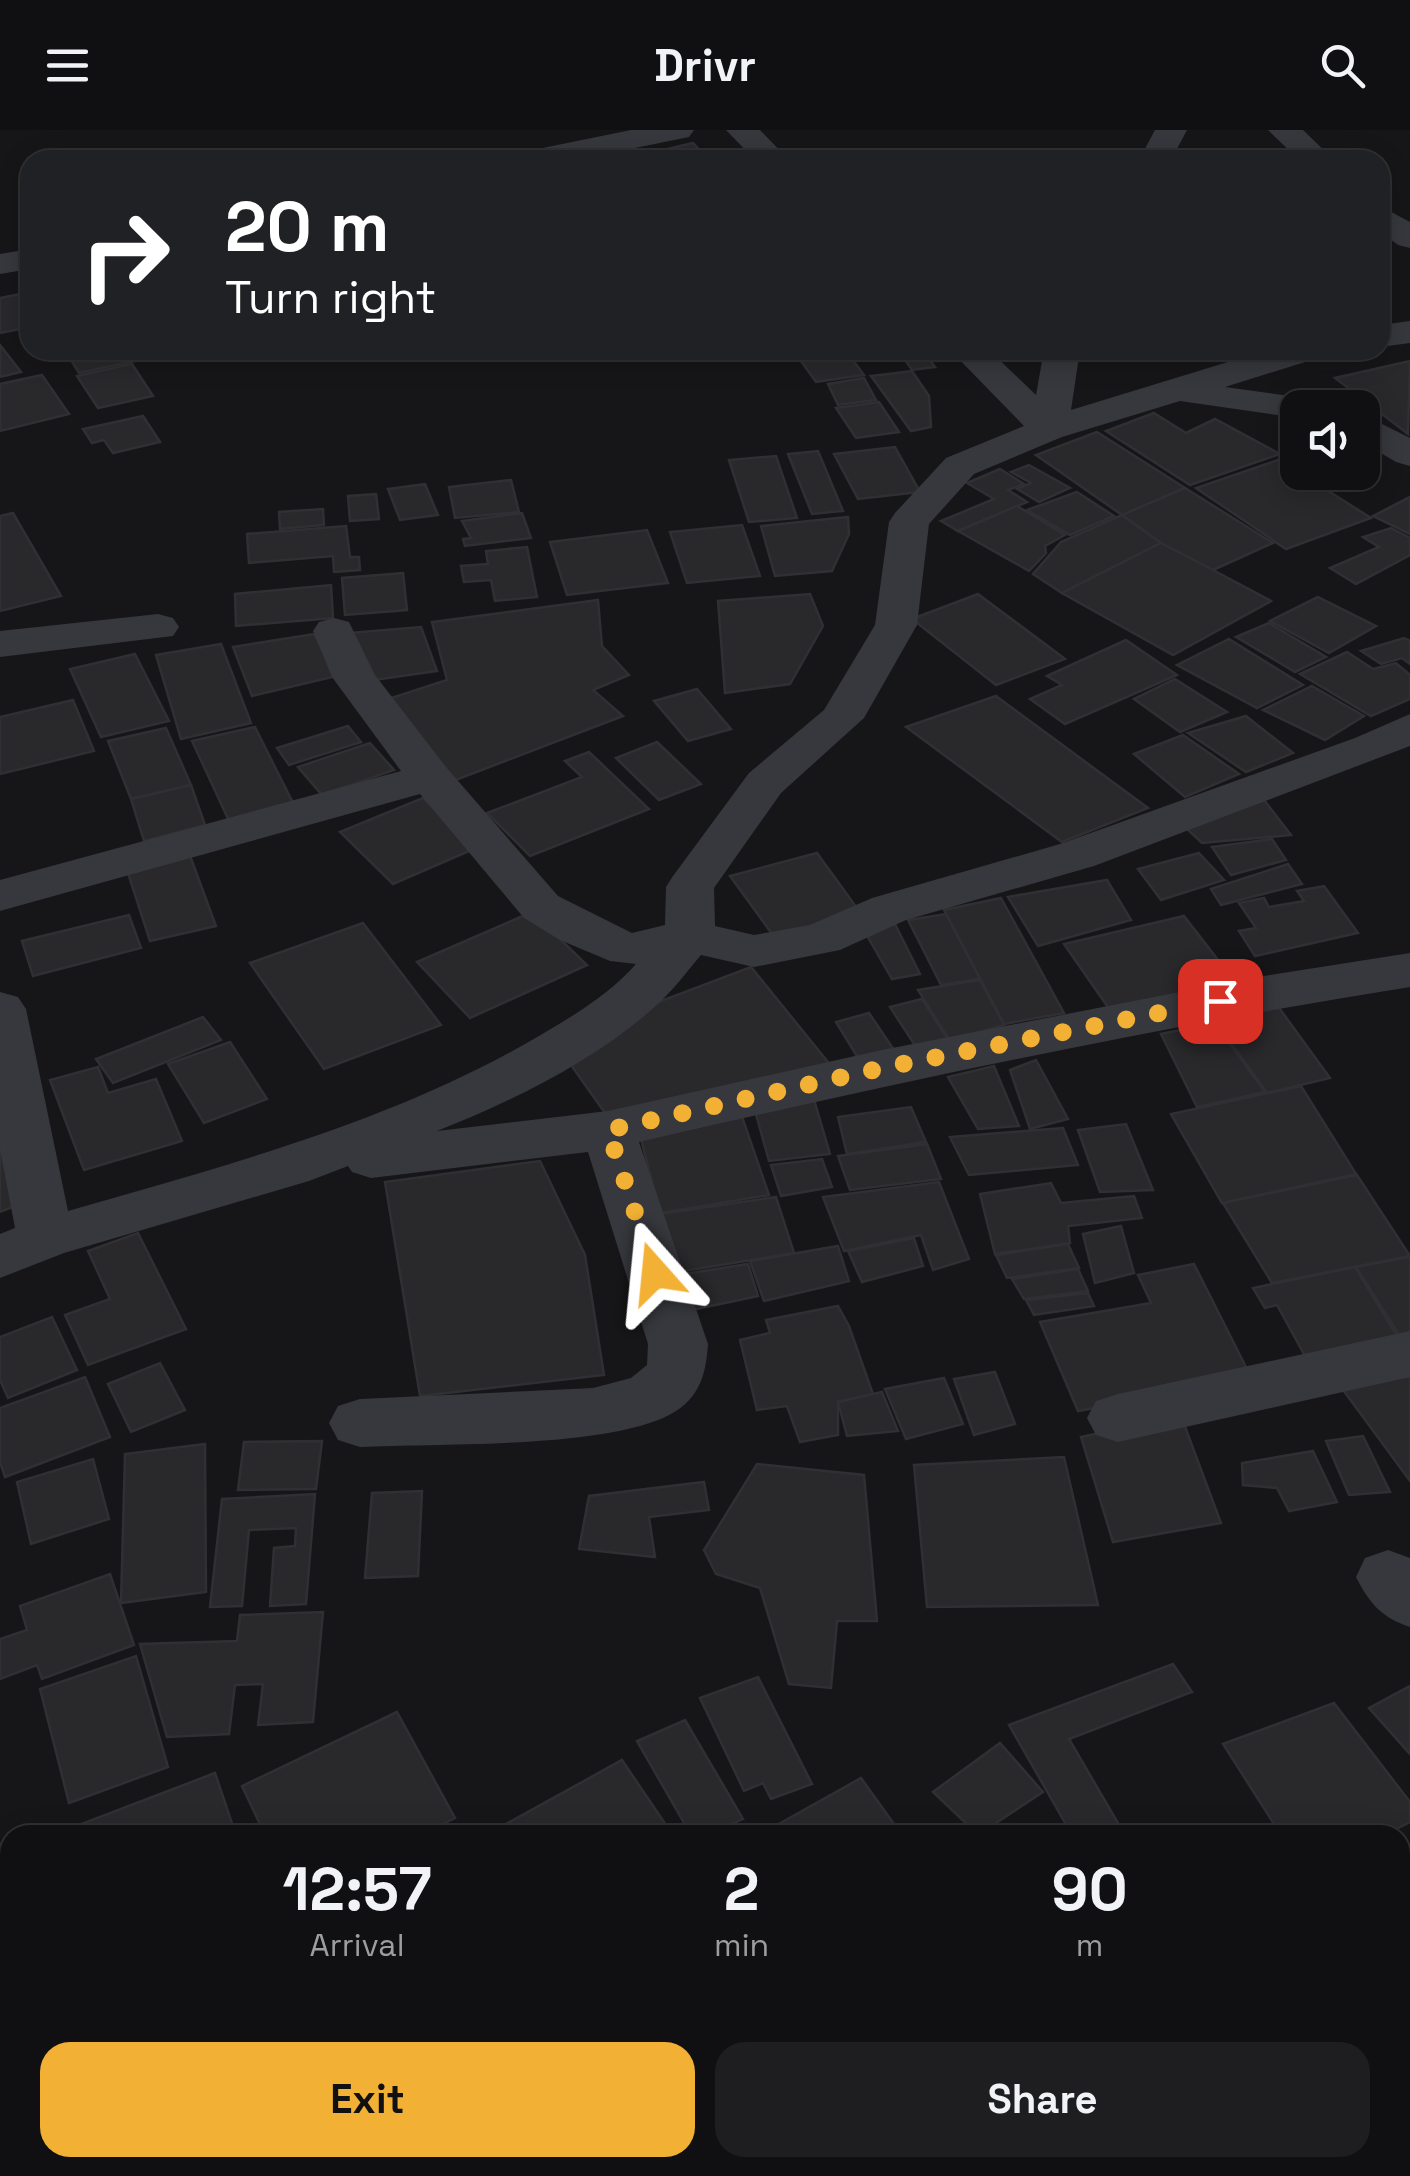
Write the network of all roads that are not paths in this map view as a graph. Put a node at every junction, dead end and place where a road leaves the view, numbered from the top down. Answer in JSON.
{"nodes":[{"id":1,"x":678,"y":130,"type":"edge"},
{"id":2,"x":742,"y":130,"type":"edge"},
{"id":3,"x":1284,"y":130,"type":"edge"},
{"id":4,"x":579,"y":150,"type":"edge"},
{"id":5,"x":763,"y":150,"type":"edge"},
{"id":6,"x":1307,"y":150,"type":"edge"},
{"id":7,"x":978,"y":360,"type":"edge"},
{"id":8,"x":1060,"y":360,"type":"edge"},
{"id":9,"x":1272,"y":360,"type":"edge"},
{"id":10,"x":1163,"y":393,"type":"junction"},
{"id":11,"x":1280,"y":404,"type":"edge"},
{"id":12,"x":1049,"y":429,"type":"junction"},
{"id":13,"x":1380,"y":436,"type":"edge"},
{"id":14,"x":1410,"y":454,"type":"edge"},
{"id":15,"x":158,"y":628,"type":"dead end"},
{"id":16,"x":334,"y":631,"type":"dead end"},
{"id":17,"x":0,"y":644,"type":"edge"},
{"id":18,"x":1410,"y":728,"type":"edge"},
{"id":19,"x":430,"y":776,"type":"junction"},
{"id":20,"x":0,"y":896,"type":"edge"},
{"id":21,"x":690,"y":936,"type":"junction"},
{"id":22,"x":1410,"y":970,"type":"edge"},
{"id":23,"x":0,"y":1009,"type":"edge"},
{"id":24,"x":608,"y":1130,"type":"junction"},
{"id":25,"x":290,"y":1167,"type":"junction"},
{"id":26,"x":22,"y":1247,"type":"edge"},
{"id":27,"x":1410,"y":1354,"type":"edge"},
{"id":28,"x":1118,"y":1418,"type":"dead end"},
{"id":29,"x":360,"y":1422,"type":"dead end"}],
"edges":[{"from":1,"to":4,"type":"street"},
{"from":2,"to":5,"type":"street"},
{"from":3,"to":6,"type":"street"},
{"from":7,"to":12,"type":"street"},
{"from":8,"to":12,"type":"street"},
{"from":9,"to":10,"type":"street"},
{"from":10,"to":11,"type":"street"},
{"from":10,"to":12,"type":"street"},
{"from":12,"to":21,"type":"street"},
{"from":13,"to":14,"type":"street"},
{"from":15,"to":17,"type":"street"},
{"from":16,"to":19,"type":"street"},
{"from":18,"to":21,"type":"street"},
{"from":19,"to":20,"type":"street"},
{"from":19,"to":21,"type":"street"},
{"from":21,"to":25,"type":"street"},
{"from":22,"to":24,"type":"street"},
{"from":23,"to":26,"type":"street"},
{"from":24,"to":25,"type":"street"},
{"from":24,"to":29,"type":"street"},
{"from":25,"to":26,"type":"street"},
{"from":27,"to":28,"type":"street"}]}
